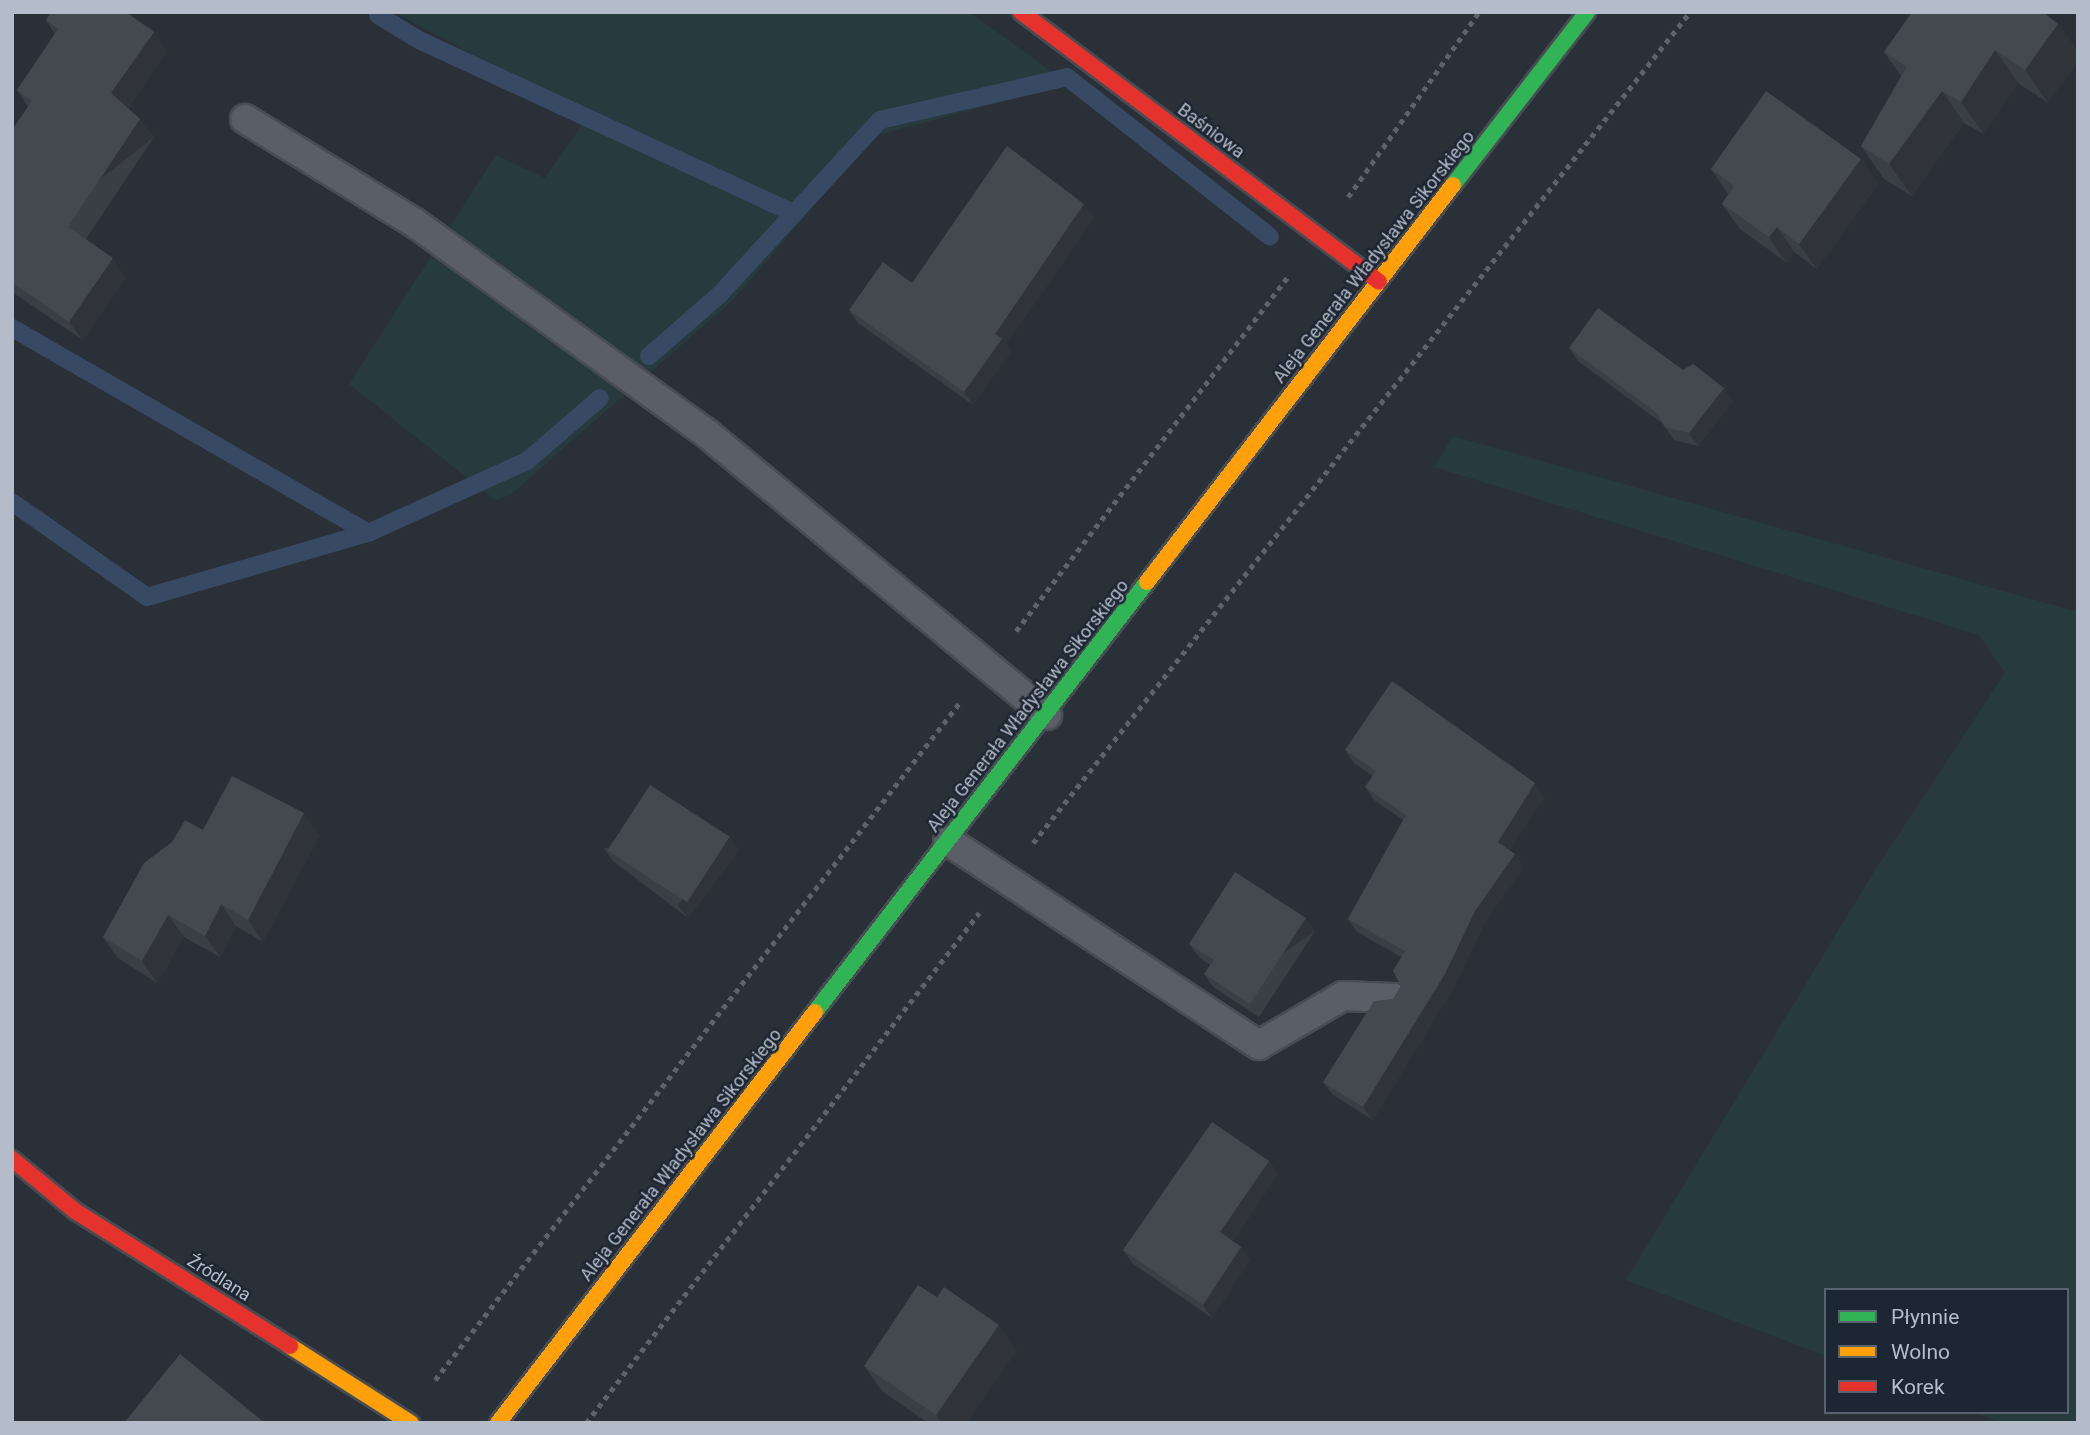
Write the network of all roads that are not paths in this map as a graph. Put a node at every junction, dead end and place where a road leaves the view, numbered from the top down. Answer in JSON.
{"nodes":[{"id":1,"x":1021,"y":12,"type":"edge"},
{"id":2,"x":1587,"y":12,"type":"edge"},
{"id":3,"x":245,"y":119,"type":"dead end"},
{"id":4,"x":1379,"y":282,"type":"junction"},
{"id":5,"x":1046,"y":715,"type":"junction"},
{"id":6,"x":948,"y":841,"type":"junction"},
{"id":7,"x":1394,"y":998,"type":"edge"},
{"id":8,"x":12,"y":1159,"type":"edge"},
{"id":9,"x":408,"y":1421,"type":"edge"},
{"id":10,"x":498,"y":1423,"type":"edge"}],
"edges":[{"from":1,"to":4,"type":"main road","name":"Baśniowa"},
{"from":2,"to":4,"type":"main road","name":"Aleja Generała Władysława Sikorskiego"},
{"from":3,"to":5,"type":"lane"},
{"from":4,"to":5,"type":"main road","name":"Aleja Generała Władysława Sikorskiego"},
{"from":5,"to":6,"type":"main road","name":"Aleja Generała Władysława Sikorskiego"},
{"from":6,"to":7,"type":"lane"},
{"from":6,"to":10,"type":"main road","name":"Aleja Generała Władysława Sikorskiego"},
{"from":8,"to":9,"type":"main road","name":"Źródlana"}]}
